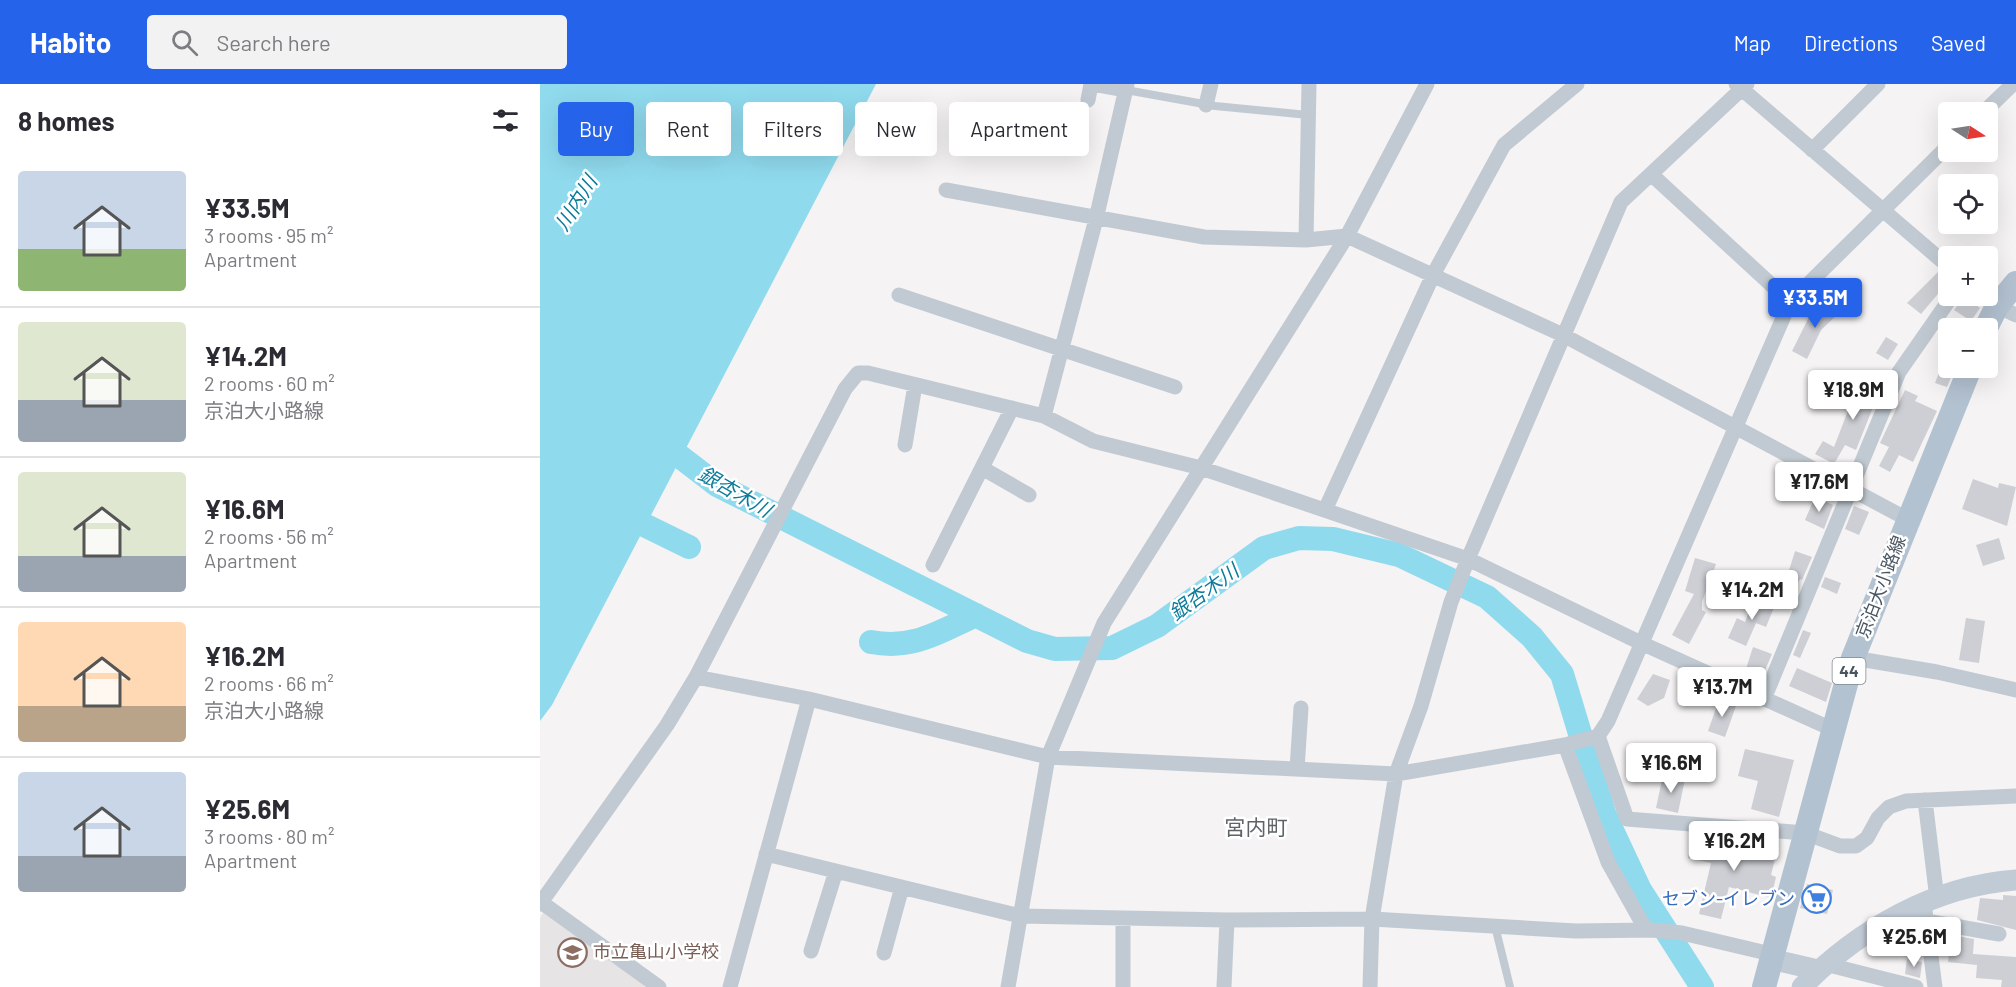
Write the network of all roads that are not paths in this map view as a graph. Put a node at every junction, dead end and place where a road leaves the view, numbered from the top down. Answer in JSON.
{"nodes":[{"id":1,"x":1092,"y":84,"type":"edge"},
{"id":2,"x":1211,"y":84,"type":"edge"},
{"id":3,"x":1309,"y":84,"type":"edge"},
{"id":4,"x":1427,"y":84,"type":"edge"},
{"id":5,"x":1577,"y":84,"type":"edge"},
{"id":6,"x":1878,"y":84,"type":"edge"},
{"id":7,"x":2013,"y":84,"type":"edge"},
{"id":8,"x":1742,"y":86,"type":"edge"},
{"id":9,"x":1126,"y":87,"type":"edge"},
{"id":10,"x":1088,"y":100,"type":"dead end"},
{"id":11,"x":1994,"y":102,"type":"edge"},
{"id":12,"x":1206,"y":105,"type":"junction"},
{"id":13,"x":1308,"y":115,"type":"junction"},
{"id":14,"x":1812,"y":150,"type":"junction"},
{"id":15,"x":1938,"y":156,"type":"edge"},
{"id":16,"x":1651,"y":174,"type":"junction"},
{"id":17,"x":946,"y":190,"type":"dead end"},
{"id":18,"x":1882,"y":210,"type":"junction"},
{"id":19,"x":1096,"y":219,"type":"junction"},
{"id":20,"x":1347,"y":236,"type":"junction"},
{"id":21,"x":1305,"y":240,"type":"junction"},
{"id":22,"x":1938,"y":258,"type":"edge"},
{"id":23,"x":1433,"y":275,"type":"junction"},
{"id":24,"x":2016,"y":283,"type":"edge"},
{"id":25,"x":899,"y":295,"type":"dead end"},
{"id":26,"x":1790,"y":302,"type":"junction"},
{"id":27,"x":1999,"y":305,"type":"edge"},
{"id":28,"x":1945,"y":306,"type":"edge"},
{"id":29,"x":1563,"y":335,"type":"junction"},
{"id":30,"x":1062,"y":349,"type":"junction"},
{"id":31,"x":1966,"y":378,"type":"edge"},
{"id":32,"x":915,"y":385,"type":"junction"},
{"id":33,"x":1176,"y":387,"type":"dead end"},
{"id":34,"x":1012,"y":408,"type":"junction"},
{"id":35,"x":1044,"y":416,"type":"junction"},
{"id":36,"x":1736,"y":426,"type":"junction"},
{"id":37,"x":905,"y":445,"type":"dead end"},
{"id":38,"x":982,"y":468,"type":"junction"},
{"id":39,"x":1201,"y":468,"type":"junction"},
{"id":40,"x":1851,"y":489,"type":"junction"},
{"id":41,"x":1029,"y":495,"type":"dead end"},
{"id":42,"x":1325,"y":510,"type":"junction"},
{"id":43,"x":1907,"y":519,"type":"junction"},
{"id":44,"x":1468,"y":559,"type":"junction"},
{"id":45,"x":933,"y":566,"type":"dead end"},
{"id":46,"x":1641,"y":643,"type":"junction"},
{"id":47,"x":1853,"y":658,"type":"junction"},
{"id":48,"x":696,"y":677,"type":"junction"},
{"id":49,"x":2016,"y":690,"type":"edge"},
{"id":50,"x":809,"y":699,"type":"junction"},
{"id":51,"x":1764,"y":699,"type":"junction"},
{"id":52,"x":1301,"y":708,"type":"dead end"},
{"id":53,"x":1834,"y":730,"type":"junction"},
{"id":54,"x":1598,"y":736,"type":"junction"},
{"id":55,"x":1565,"y":745,"type":"junction"},
{"id":56,"x":1048,"y":757,"type":"junction"},
{"id":57,"x":1297,"y":769,"type":"junction"},
{"id":58,"x":1396,"y":774,"type":"junction"},
{"id":59,"x":2016,"y":796,"type":"edge"},
{"id":60,"x":1925,"y":800,"type":"junction"},
{"id":61,"x":1805,"y":833,"type":"junction"},
{"id":62,"x":766,"y":854,"type":"junction"},
{"id":63,"x":836,"y":871,"type":"junction"},
{"id":64,"x":2016,"y":880,"type":"edge"},
{"id":65,"x":902,"y":887,"type":"junction"},
{"id":66,"x":541,"y":903,"type":"edge"},
{"id":67,"x":1929,"y":908,"type":"junction"},
{"id":68,"x":1020,"y":916,"type":"junction"},
{"id":69,"x":1123,"y":918,"type":"junction"},
{"id":70,"x":1372,"y":919,"type":"junction"},
{"id":71,"x":1227,"y":920,"type":"junction"},
{"id":72,"x":1495,"y":926,"type":"junction"},
{"id":73,"x":1649,"y":930,"type":"junction"},
{"id":74,"x":1999,"y":934,"type":"dead end"},
{"id":75,"x":811,"y":951,"type":"dead end"},
{"id":76,"x":884,"y":952,"type":"dead end"},
{"id":77,"x":1771,"y":957,"type":"junction"},
{"id":78,"x":1822,"y":967,"type":"junction"},
{"id":79,"x":659,"y":987,"type":"edge"},
{"id":80,"x":730,"y":987,"type":"edge"},
{"id":81,"x":1008,"y":987,"type":"edge"},
{"id":82,"x":1123,"y":987,"type":"edge"},
{"id":83,"x":1224,"y":987,"type":"edge"},
{"id":84,"x":1370,"y":987,"type":"edge"},
{"id":85,"x":1510,"y":987,"type":"edge"},
{"id":86,"x":1764,"y":987,"type":"edge"},
{"id":87,"x":1802,"y":987,"type":"edge"},
{"id":88,"x":1916,"y":987,"type":"edge"},
{"id":89,"x":1935,"y":987,"type":"edge"}],
"edges":[{"from":1,"to":9,"type":"street"},
{"from":1,"to":10,"type":"street"},
{"from":2,"to":12,"type":"street"},
{"from":3,"to":13,"type":"street"},
{"from":4,"to":20,"type":"street"},
{"from":5,"to":23,"type":"street"},
{"from":6,"to":14,"type":"street"},
{"from":7,"to":11,"type":"street"},
{"from":8,"to":14,"type":"street"},
{"from":8,"to":16,"type":"street"},
{"from":9,"to":12,"type":"lane"},
{"from":9,"to":19,"type":"street"},
{"from":12,"to":13,"type":"lane"},
{"from":13,"to":21,"type":"street"},
{"from":14,"to":18,"type":"street"},
{"from":15,"to":18,"type":"street"},
{"from":16,"to":26,"type":"street"},
{"from":16,"to":29,"type":"street"},
{"from":17,"to":19,"type":"street"},
{"from":18,"to":22,"type":"street"},
{"from":18,"to":26,"type":"street"},
{"from":19,"to":21,"type":"street"},
{"from":19,"to":30,"type":"street"},
{"from":20,"to":21,"type":"street"},
{"from":20,"to":23,"type":"street"},
{"from":20,"to":39,"type":"street"},
{"from":23,"to":29,"type":"street"},
{"from":23,"to":42,"type":"street"},
{"from":24,"to":27,"type":"main road"},
{"from":25,"to":30,"type":"street"},
{"from":26,"to":36,"type":"street"},
{"from":28,"to":40,"type":"street"},
{"from":29,"to":36,"type":"street"},
{"from":29,"to":44,"type":"street"},
{"from":30,"to":33,"type":"street"},
{"from":30,"to":35,"type":"street"},
{"from":31,"to":43,"type":"main road","name":"京泊大小路線","number":"44"},
{"from":32,"to":34,"type":"street"},
{"from":32,"to":37,"type":"street"},
{"from":32,"to":48,"type":"street"},
{"from":34,"to":35,"type":"street"},
{"from":34,"to":38,"type":"street"},
{"from":35,"to":39,"type":"street"},
{"from":36,"to":40,"type":"street"},
{"from":36,"to":46,"type":"street"},
{"from":38,"to":41,"type":"street"},
{"from":38,"to":45,"type":"street"},
{"from":39,"to":42,"type":"street"},
{"from":39,"to":56,"type":"street"},
{"from":40,"to":43,"type":"street"},
{"from":40,"to":51,"type":"street"},
{"from":42,"to":44,"type":"street"},
{"from":43,"to":47,"type":"main road","name":"京泊大小路線","number":"44"},
{"from":44,"to":46,"type":"street"},
{"from":44,"to":58,"type":"street"},
{"from":46,"to":51,"type":"street"},
{"from":46,"to":54,"type":"street"},
{"from":47,"to":49,"type":"street"},
{"from":47,"to":53,"type":"main road","name":"京泊大小路線","number":"44"},
{"from":48,"to":50,"type":"street"},
{"from":48,"to":66,"type":"street"},
{"from":50,"to":56,"type":"street"},
{"from":50,"to":62,"type":"street"},
{"from":51,"to":53,"type":"street"},
{"from":52,"to":57,"type":"street"},
{"from":53,"to":61,"type":"main road","name":"京泊大小路線","number":"44"},
{"from":54,"to":55,"type":"street"},
{"from":54,"to":61,"type":"street"},
{"from":55,"to":58,"type":"street"},
{"from":55,"to":73,"type":"street"},
{"from":56,"to":57,"type":"street"},
{"from":56,"to":68,"type":"street"},
{"from":57,"to":58,"type":"street"},
{"from":58,"to":70,"type":"street"},
{"from":59,"to":60,"type":"street"},
{"from":60,"to":61,"type":"street"},
{"from":60,"to":67,"type":"street"},
{"from":61,"to":77,"type":"main road","name":"京泊大小路線","number":"44"},
{"from":62,"to":63,"type":"street"},
{"from":62,"to":80,"type":"street"},
{"from":63,"to":65,"type":"street"},
{"from":63,"to":75,"type":"street"},
{"from":64,"to":67,"type":"street"},
{"from":65,"to":68,"type":"street"},
{"from":65,"to":76,"type":"street"},
{"from":66,"to":79,"type":"street"},
{"from":67,"to":74,"type":"street"},
{"from":67,"to":78,"type":"street"},
{"from":67,"to":89,"type":"street"},
{"from":68,"to":69,"type":"street"},
{"from":68,"to":81,"type":"street"},
{"from":69,"to":71,"type":"street"},
{"from":69,"to":82,"type":"street"},
{"from":70,"to":71,"type":"street"},
{"from":70,"to":72,"type":"street"},
{"from":70,"to":84,"type":"street"},
{"from":71,"to":83,"type":"street"},
{"from":72,"to":73,"type":"street"},
{"from":72,"to":85,"type":"lane"},
{"from":73,"to":77,"type":"street"},
{"from":77,"to":78,"type":"street"},
{"from":77,"to":86,"type":"main road","name":"京泊大小路線","number":"44"},
{"from":78,"to":87,"type":"street"},
{"from":78,"to":88,"type":"street"}]}
